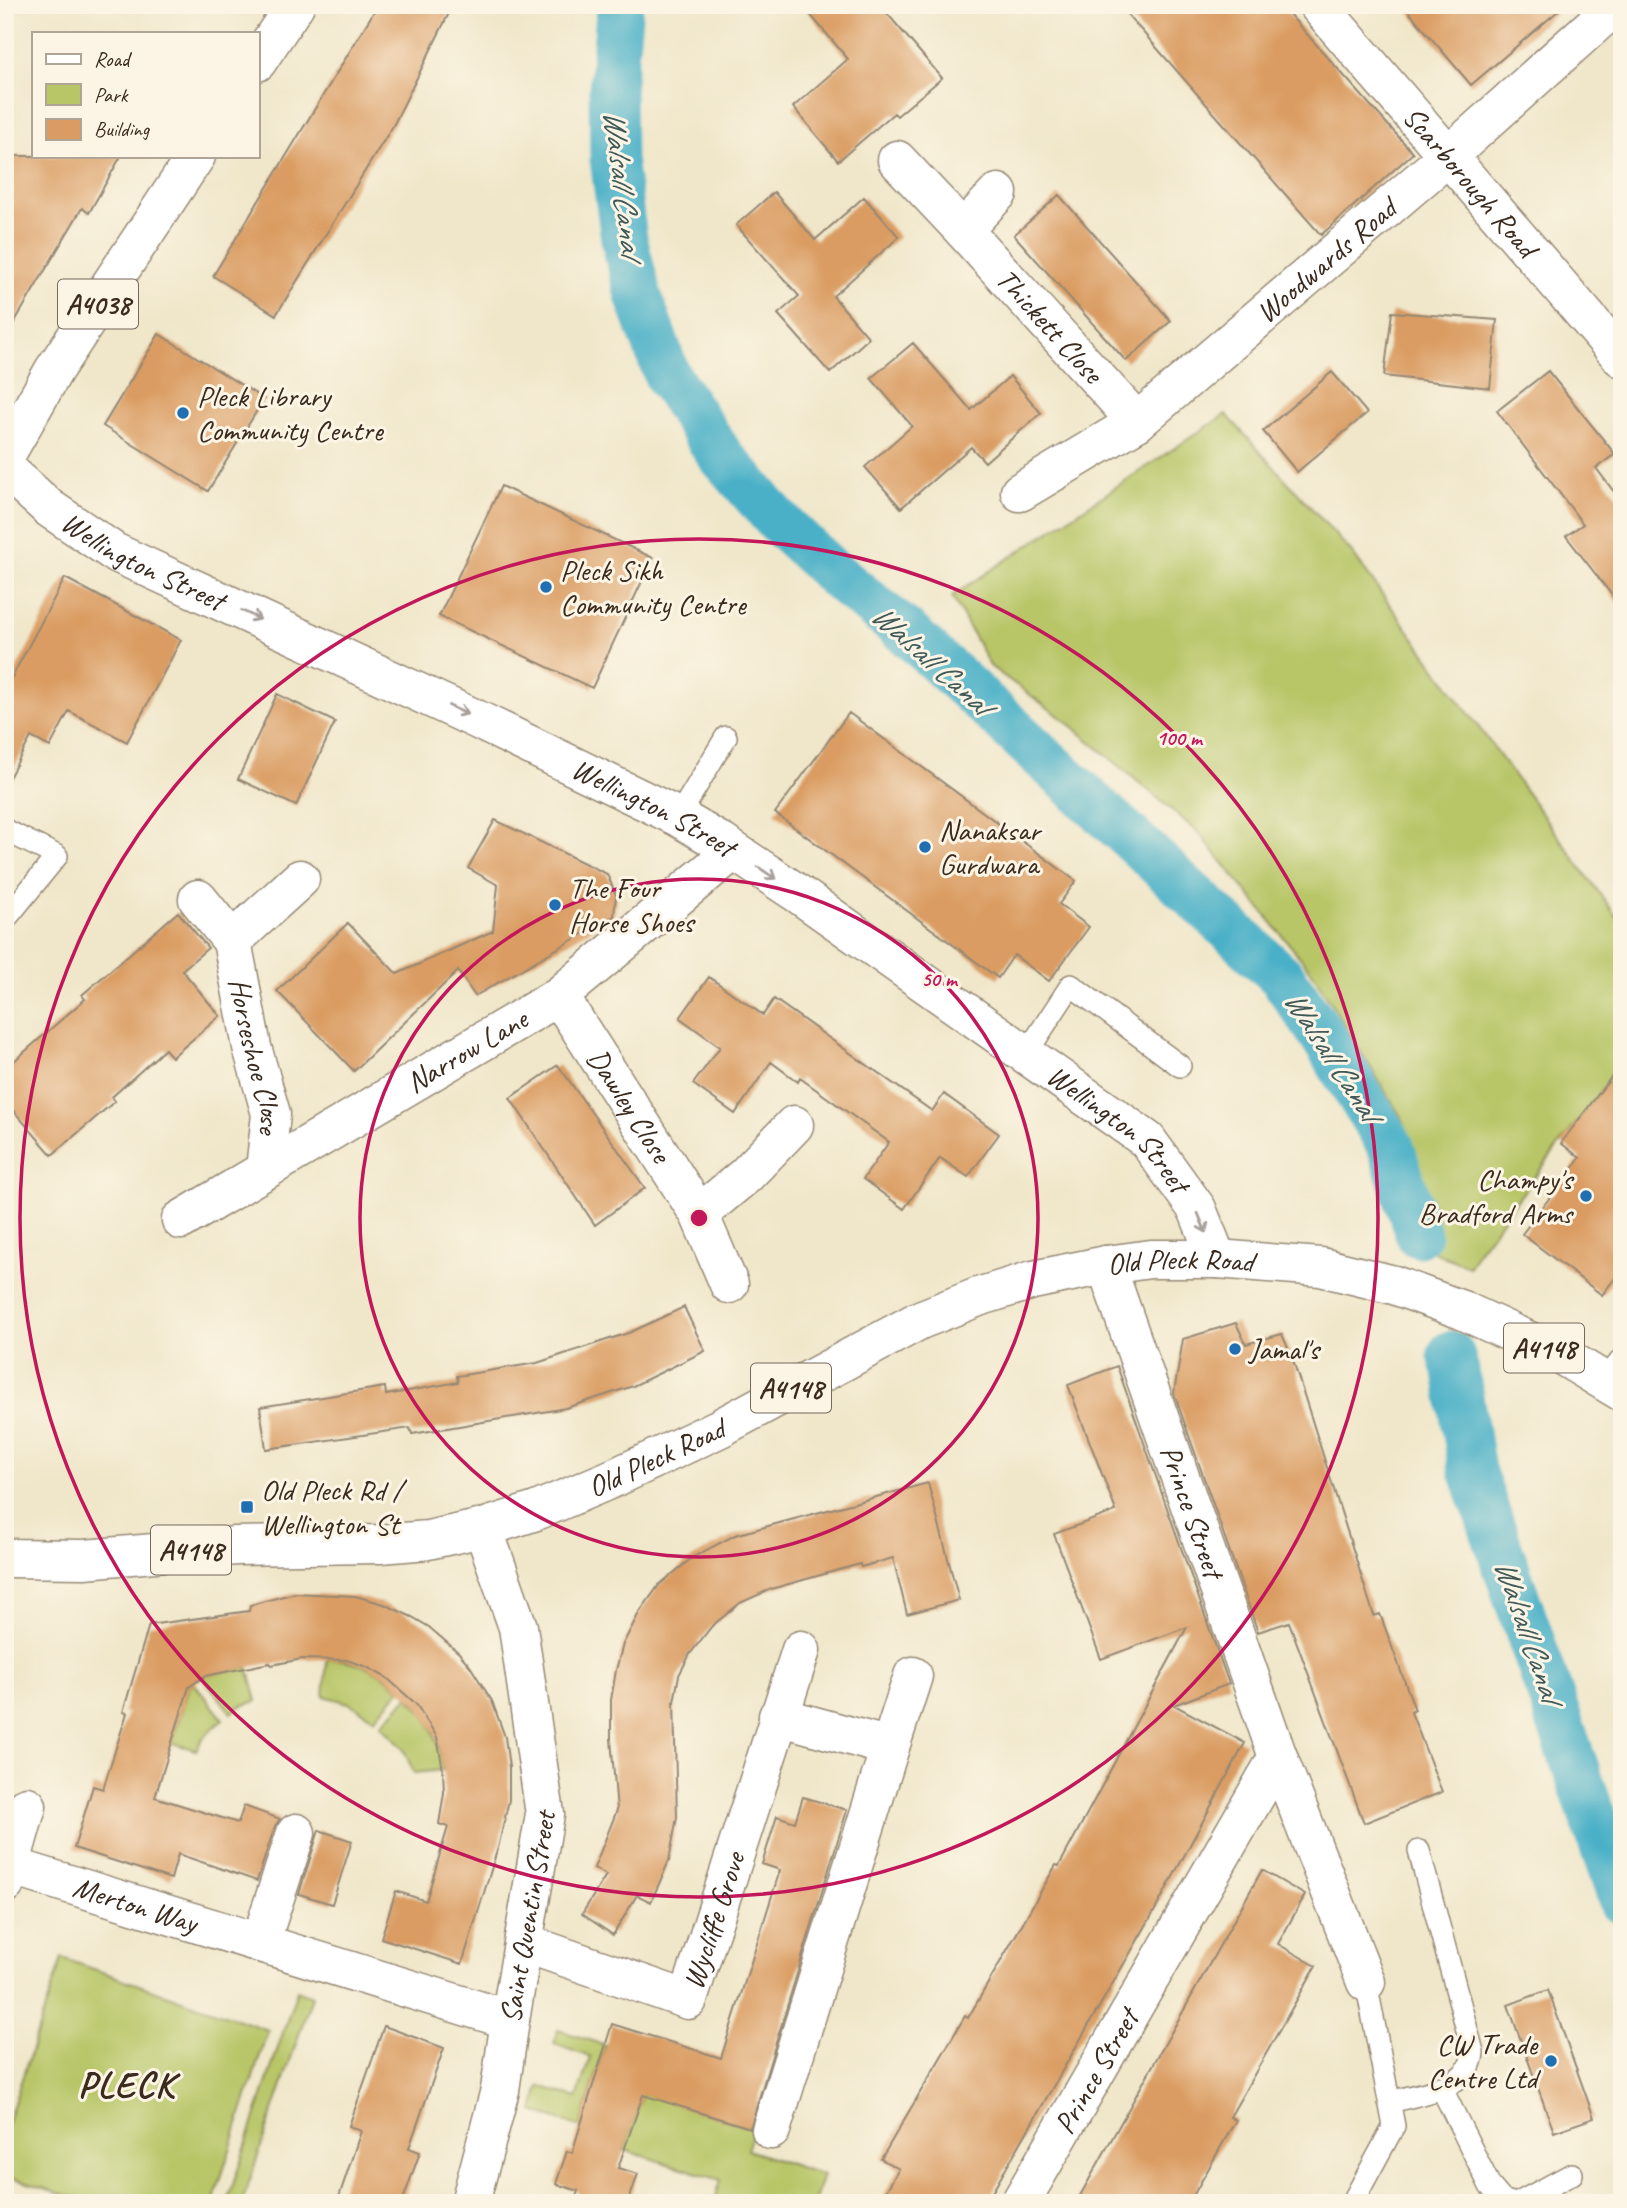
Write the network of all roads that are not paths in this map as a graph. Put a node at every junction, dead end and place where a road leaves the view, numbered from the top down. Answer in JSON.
{"nodes":[{"id":1,"x":295,"y":5,"type":"edge"},
{"id":2,"x":1318,"y":5,"type":"edge"},
{"id":3,"x":1616,"y":5,"type":"edge"},
{"id":4,"x":259,"y":59,"type":"edge"},
{"id":5,"x":1447,"y":157,"type":"junction"},
{"id":6,"x":194,"y":158,"type":"edge"},
{"id":7,"x":897,"y":160,"type":"dead end"},
{"id":8,"x":998,"y":193,"type":"dead end"},
{"id":9,"x":963,"y":230,"type":"junction"},
{"id":10,"x":1622,"y":358,"type":"edge"},
{"id":11,"x":1137,"y":422,"type":"junction"},
{"id":12,"x":5,"y":456,"type":"edge"},
{"id":13,"x":5,"y":468,"type":"edge"},
{"id":14,"x":1020,"y":492,"type":"dead end"},
{"id":15,"x":726,"y":737,"type":"dead end"},
{"id":16,"x":678,"y":817,"type":"junction"},
{"id":17,"x":5,"y":830,"type":"edge"},
{"id":18,"x":733,"y":850,"type":"junction"},
{"id":19,"x":300,"y":879,"type":"dead end"},
{"id":20,"x":198,"y":899,"type":"dead end"},
{"id":21,"x":5,"y":920,"type":"edge"},
{"id":22,"x":232,"y":941,"type":"junction"},
{"id":23,"x":559,"y":996,"type":"junction"},
{"id":24,"x":1026,"y":1054,"type":"junction"},
{"id":25,"x":1180,"y":1066,"type":"dead end"},
{"id":26,"x":794,"y":1125,"type":"dead end"},
{"id":27,"x":265,"y":1170,"type":"junction"},
{"id":28,"x":699,"y":1214,"type":"junction"},
{"id":29,"x":181,"y":1220,"type":"dead end"},
{"id":30,"x":1217,"y":1259,"type":"junction"},
{"id":31,"x":1106,"y":1265,"type":"junction"},
{"id":32,"x":729,"y":1284,"type":"dead end"},
{"id":33,"x":1616,"y":1377,"type":"edge"},
{"id":34,"x":483,"y":1528,"type":"junction"},
{"id":35,"x":5,"y":1558,"type":"edge"},
{"id":36,"x":801,"y":1650,"type":"dead end"},
{"id":37,"x":913,"y":1676,"type":"dead end"},
{"id":38,"x":778,"y":1716,"type":"junction"},
{"id":39,"x":890,"y":1747,"type":"junction"},
{"id":40,"x":1278,"y":1757,"type":"junction"},
{"id":41,"x":27,"y":1806,"type":"dead end"},
{"id":42,"x":296,"y":1833,"type":"dead end"},
{"id":43,"x":1419,"y":1851,"type":"dead end"},
{"id":44,"x":8,"y":1875,"type":"edge"},
{"id":45,"x":260,"y":1943,"type":"junction"},
{"id":46,"x":524,"y":1943,"type":"junction"},
{"id":47,"x":1366,"y":1982,"type":"joint"},
{"id":48,"x":510,"y":2020,"type":"junction"},
{"id":49,"x":1441,"y":2087,"type":"junction"},
{"id":50,"x":1389,"y":2102,"type":"junction"},
{"id":51,"x":771,"y":2130,"type":"dead end"},
{"id":52,"x":1572,"y":2174,"type":"dead end"},
{"id":53,"x":470,"y":2203,"type":"edge"},
{"id":54,"x":1020,"y":2203,"type":"edge"},
{"id":55,"x":1352,"y":2203,"type":"edge"},
{"id":56,"x":1512,"y":2203,"type":"edge"},
{"id":57,"x":1518,"y":2203,"type":"edge"}],
"edges":[{"from":1,"to":4,"type":"main road"},
{"from":2,"to":5,"type":"main road","name":"Scarborough Road"},
{"from":3,"to":5,"type":"main road","name":"Woodwards Road"},
{"from":5,"to":10,"type":"main road","name":"Scarborough Road"},
{"from":5,"to":11,"type":"main road","name":"Woodwards Road"},
{"from":6,"to":12,"type":"main road","number":"A4038"},
{"from":7,"to":9,"type":"main road","name":"Thickett Close"},
{"from":8,"to":9,"type":"main road"},
{"from":9,"to":11,"type":"main road","name":"Thickett Close"},
{"from":11,"to":14,"type":"main road","name":"Woodwards Road"},
{"from":13,"to":16,"type":"main road","name":"Wellington Street","one_way":true},
{"from":15,"to":16,"type":"lane"},
{"from":16,"to":18,"type":"main road","name":"Wellington Street"},
{"from":17,"to":21,"type":"lane"},
{"from":18,"to":23,"type":"main road","name":"Narrow Lane"},
{"from":18,"to":24,"type":"main road","name":"Wellington Street","one_way":true},
{"from":19,"to":22,"type":"main road","name":"Horseshoe Close"},
{"from":20,"to":22,"type":"main road","name":"Horseshoe Close"},
{"from":22,"to":27,"type":"main road","name":"Horseshoe Close"},
{"from":23,"to":27,"type":"main road","name":"Narrow Lane"},
{"from":23,"to":28,"type":"main road","name":"Dawley Close"},
{"from":24,"to":25,"type":"lane"},
{"from":24,"to":30,"type":"main road","name":"Wellington Street","one_way":true},
{"from":26,"to":28,"type":"main road"},
{"from":27,"to":29,"type":"main road","name":"Narrow Lane"},
{"from":28,"to":32,"type":"main road","name":"Dawley Close"},
{"from":30,"to":31,"type":"main road","name":"Old Pleck Road","number":"A4148"},
{"from":30,"to":33,"type":"main road","name":"Old Pleck Road","number":"A4148"},
{"from":31,"to":34,"type":"main road","name":"Old Pleck Road","number":"A4148"},
{"from":31,"to":40,"type":"main road","name":"Prince Street"},
{"from":34,"to":35,"type":"main road","name":"Old Pleck Road","number":"A4148"},
{"from":34,"to":46,"type":"main road","name":"Saint Quentin Street"},
{"from":36,"to":38,"type":"main road","name":"Wycliffe Grove"},
{"from":37,"to":39,"type":"main road"},
{"from":38,"to":39,"type":"main road"},
{"from":38,"to":46,"type":"main road","name":"Wycliffe Grove"},
{"from":39,"to":51,"type":"main road"},
{"from":40,"to":47,"type":"main road","name":"Prince Street"},
{"from":40,"to":54,"type":"main road","name":"Prince Street"},
{"from":41,"to":44,"type":"main road","name":"Merton Way"},
{"from":42,"to":45,"type":"main road"},
{"from":43,"to":49,"type":"lane"},
{"from":44,"to":45,"type":"main road","name":"Merton Way"},
{"from":45,"to":48,"type":"main road","name":"Merton Way"},
{"from":46,"to":48,"type":"main road","name":"Saint Quentin Street"},
{"from":47,"to":50,"type":"lane"},
{"from":48,"to":53,"type":"main road","name":"Saint Quentin Street"},
{"from":49,"to":50,"type":"lane"},
{"from":49,"to":56,"type":"lane"},
{"from":50,"to":55,"type":"lane"},
{"from":52,"to":57,"type":"lane"}]}
